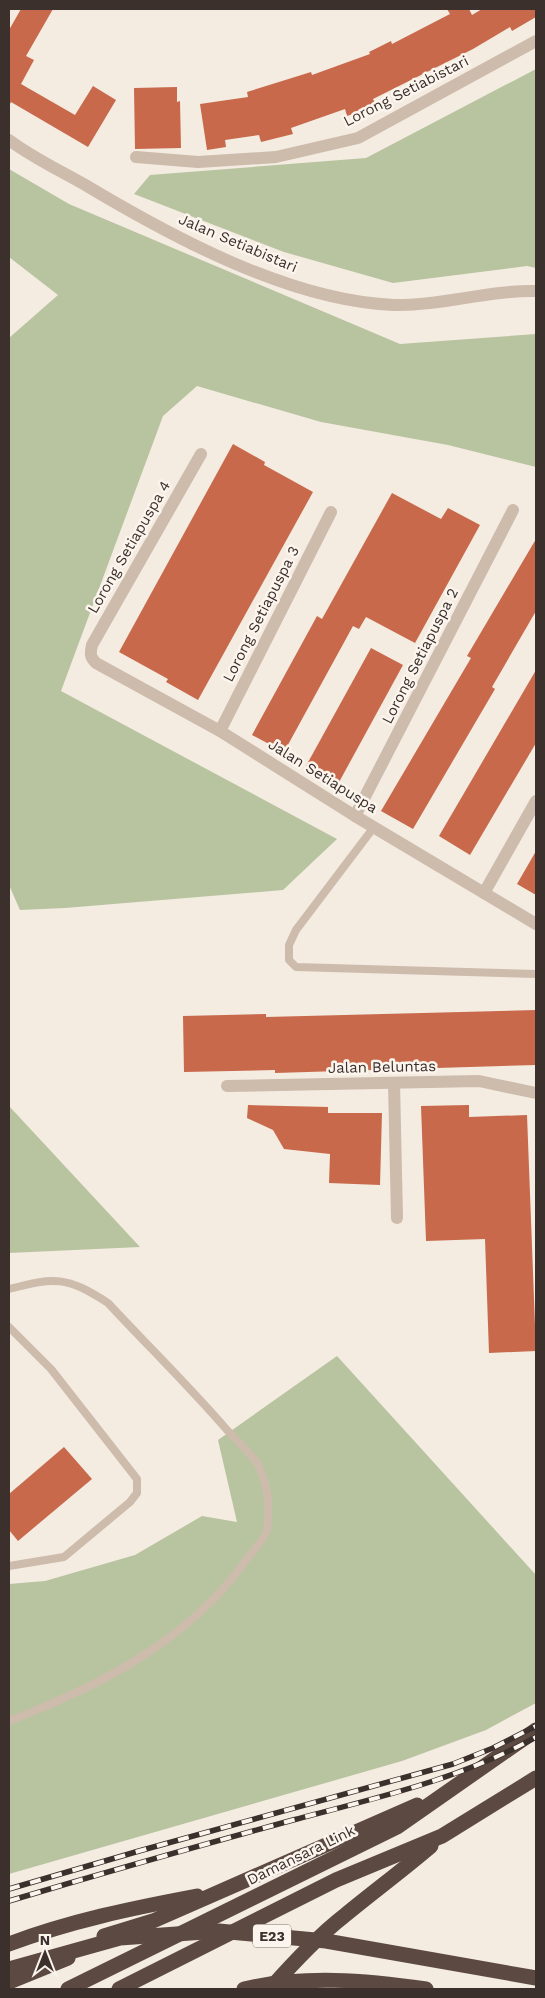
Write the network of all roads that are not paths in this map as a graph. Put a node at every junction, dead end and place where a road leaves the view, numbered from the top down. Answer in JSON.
{"nodes":[{"id":1,"x":536,"y":41,"type":"edge"},
{"id":2,"x":9,"y":140,"type":"edge"},
{"id":3,"x":136,"y":157,"type":"dead end"},
{"id":4,"x":536,"y":291,"type":"edge"},
{"id":5,"x":200,"y":454,"type":"dead end"},
{"id":6,"x":513,"y":510,"type":"dead end"},
{"id":7,"x":331,"y":512,"type":"dead end"},
{"id":8,"x":92,"y":658,"type":"joint"},
{"id":9,"x":220,"y":731,"type":"junction"},
{"id":10,"x":536,"y":801,"type":"edge"},
{"id":11,"x":355,"y":816,"type":"junction"},
{"id":12,"x":374,"y":827,"type":"junction"},
{"id":13,"x":484,"y":892,"type":"junction"},
{"id":14,"x":536,"y":924,"type":"edge"},
{"id":15,"x":536,"y":974,"type":"edge"},
{"id":16,"x":394,"y":1083,"type":"junction"},
{"id":17,"x":227,"y":1086,"type":"dead end"},
{"id":18,"x":536,"y":1093,"type":"edge"},
{"id":19,"x":397,"y":1218,"type":"dead end"},
{"id":20,"x":9,"y":1289,"type":"edge"},
{"id":21,"x":9,"y":1327,"type":"edge"},
{"id":22,"x":9,"y":1566,"type":"edge"},
{"id":23,"x":9,"y":1721,"type":"edge"},
{"id":24,"x":536,"y":1730,"type":"edge"},
{"id":25,"x":536,"y":1778,"type":"edge"},
{"id":26,"x":447,"y":1791,"type":"junction"},
{"id":27,"x":442,"y":1836,"type":"junction"},
{"id":28,"x":223,"y":1890,"type":"junction"},
{"id":29,"x":120,"y":1938,"type":"junction"},
{"id":30,"x":9,"y":1944,"type":"edge"},
{"id":31,"x":9,"y":1964,"type":"edge"},
{"id":32,"x":9,"y":1969,"type":"edge"},
{"id":33,"x":536,"y":1978,"type":"edge"},
{"id":34,"x":9,"y":1982,"type":"edge"},
{"id":35,"x":68,"y":1989,"type":"edge"},
{"id":36,"x":119,"y":1989,"type":"edge"},
{"id":37,"x":244,"y":1989,"type":"edge"},
{"id":38,"x":270,"y":1989,"type":"edge"},
{"id":39,"x":426,"y":1989,"type":"edge"}],
"edges":[{"from":1,"to":3,"type":"street","name":"Lorong Setiabistari"},
{"from":2,"to":4,"type":"street","name":"Jalan Setiabistari"},
{"from":5,"to":8,"type":"street","name":"Lorong Setiapuspa 4"},
{"from":6,"to":11,"type":"street","name":"Lorong Setiapuspa 2"},
{"from":7,"to":9,"type":"street","name":"Lorong Setiapuspa 3"},
{"from":8,"to":9,"type":"street","name":"Jalan Setiapuspa"},
{"from":9,"to":11,"type":"street","name":"Jalan Setiapuspa"},
{"from":10,"to":13,"type":"street"},
{"from":11,"to":12,"type":"street","name":"Jalan Setiapuspa"},
{"from":12,"to":13,"type":"street","name":"Jalan Setiapuspa"},
{"from":12,"to":15,"type":"lane"},
{"from":13,"to":14,"type":"street","name":"Jalan Setiapuspa"},
{"from":16,"to":17,"type":"street","name":"Jalan Beluntas"},
{"from":16,"to":18,"type":"street","name":"Jalan Beluntas"},
{"from":16,"to":19,"type":"street"},
{"from":20,"to":23,"type":"lane"},
{"from":21,"to":22,"type":"lane"},
{"from":24,"to":26,"type":"highway","name":"Damansara Link"},
{"from":25,"to":27,"type":"highway","number":"E23"},
{"from":26,"to":28,"type":"highway"},
{"from":26,"to":35,"type":"highway","name":"Damansara Link"},
{"from":27,"to":36,"type":"highway","number":"E23"},
{"from":27,"to":38,"type":"highway"},
{"from":28,"to":30,"type":"highway"},
{"from":28,"to":31,"type":"highway"},
{"from":29,"to":32,"type":"highway","number":"E23","bridge":true},
{"from":29,"to":33,"type":"highway","number":"E23","bridge":true},
{"from":29,"to":34,"type":"highway","bridge":true},
{"from":37,"to":39,"type":"highway","bridge":true}]}
